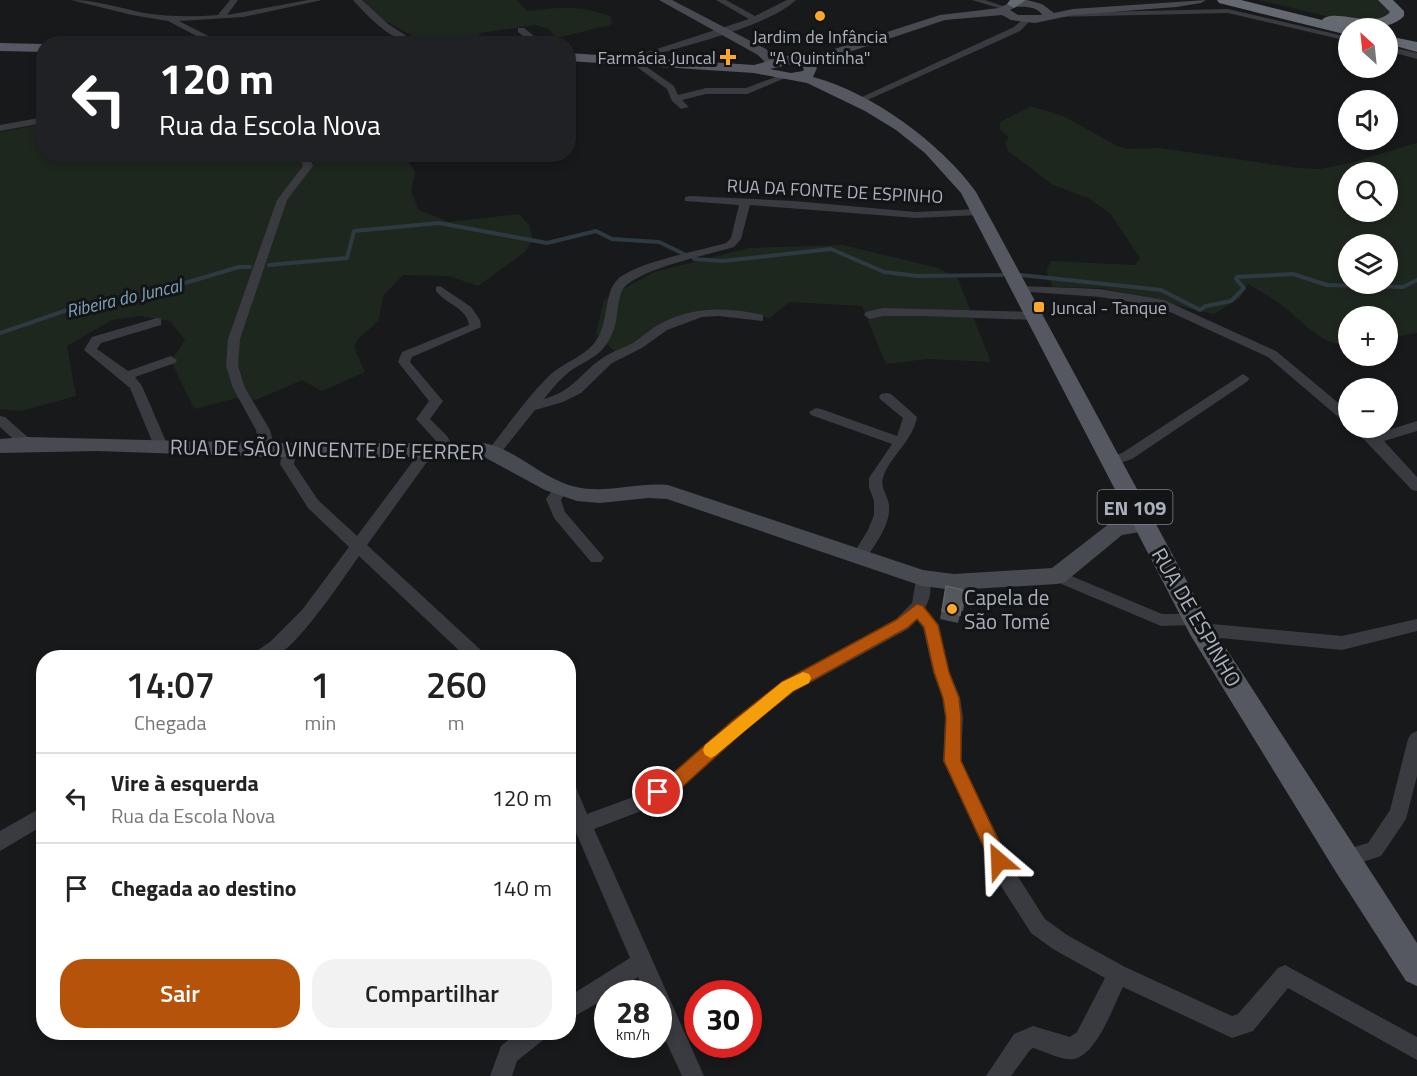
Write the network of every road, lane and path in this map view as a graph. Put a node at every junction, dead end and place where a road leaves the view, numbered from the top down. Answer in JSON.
{"nodes":[{"id":1,"x":75,"y":0,"type":"edge"},
{"id":2,"x":234,"y":0,"type":"edge"},
{"id":3,"x":318,"y":0,"type":"edge"},
{"id":4,"x":357,"y":0,"type":"edge"},
{"id":5,"x":664,"y":0,"type":"edge"},
{"id":6,"x":720,"y":0,"type":"edge"},
{"id":7,"x":792,"y":0,"type":"edge"},
{"id":8,"x":976,"y":0,"type":"edge"},
{"id":9,"x":1172,"y":0,"type":"edge"},
{"id":10,"x":1224,"y":0,"type":"edge"},
{"id":11,"x":1246,"y":0,"type":"edge"},
{"id":12,"x":1385,"y":0,"type":"edge"},
{"id":13,"x":1393,"y":0,"type":"edge"},
{"id":14,"x":1196,"y":1,"type":"edge"},
{"id":15,"x":1011,"y":6,"type":"edge"},
{"id":16,"x":1043,"y":9,"type":"edge"},
{"id":17,"x":1409,"y":10,"type":"dead end"},
{"id":18,"x":222,"y":16,"type":"junction"},
{"id":19,"x":170,"y":19,"type":"junction"},
{"id":20,"x":756,"y":20,"type":"junction"},
{"id":21,"x":1027,"y":20,"type":"junction"},
{"id":22,"x":1326,"y":20,"type":"junction"},
{"id":23,"x":1338,"y":23,"type":"edge"},
{"id":24,"x":1338,"y":28,"type":"edge"},
{"id":25,"x":521,"y":30,"type":"dead end"},
{"id":26,"x":723,"y":32,"type":"junction"},
{"id":27,"x":202,"y":36,"type":"edge"},
{"id":28,"x":402,"y":36,"type":"edge"},
{"id":29,"x":529,"y":36,"type":"edge"},
{"id":30,"x":1338,"y":37,"type":"edge"},
{"id":31,"x":1398,"y":40,"type":"edge"},
{"id":32,"x":1417,"y":45,"type":"edge"},
{"id":33,"x":0,"y":47,"type":"edge"},
{"id":34,"x":36,"y":48,"type":"edge"},
{"id":35,"x":1398,"y":51,"type":"edge"},
{"id":36,"x":762,"y":52,"type":"junction"},
{"id":37,"x":827,"y":55,"type":"junction"},
{"id":38,"x":1417,"y":56,"type":"edge"},
{"id":39,"x":576,"y":57,"type":"edge"},
{"id":40,"x":630,"y":59,"type":"junction"},
{"id":41,"x":792,"y":60,"type":"junction"},
{"id":42,"x":776,"y":73,"type":"junction"},
{"id":43,"x":815,"y":74,"type":"junction"},
{"id":44,"x":675,"y":99,"type":"junction"},
{"id":45,"x":858,"y":101,"type":"junction"},
{"id":46,"x":684,"y":107,"type":"dead end"},
{"id":47,"x":36,"y":121,"type":"edge"},
{"id":48,"x":0,"y":128,"type":"edge"},
{"id":49,"x":307,"y":162,"type":"edge"},
{"id":50,"x":689,"y":199,"type":"dead end"},
{"id":51,"x":745,"y":202,"type":"junction"},
{"id":52,"x":979,"y":212,"type":"junction"},
{"id":53,"x":440,"y":289,"type":"dead end"},
{"id":54,"x":1020,"y":290,"type":"junction"},
{"id":55,"x":870,"y":315,"type":"dead end"},
{"id":56,"x":1033,"y":316,"type":"junction"},
{"id":57,"x":759,"y":318,"type":"dead end"},
{"id":58,"x":157,"y":322,"type":"dead end"},
{"id":59,"x":171,"y":360,"type":"dead end"},
{"id":60,"x":126,"y":376,"type":"junction"},
{"id":61,"x":1243,"y":378,"type":"dead end"},
{"id":62,"x":886,"y":397,"type":"dead end"},
{"id":63,"x":533,"y":406,"type":"junction"},
{"id":64,"x":1338,"y":410,"type":"edge"},
{"id":65,"x":816,"y":412,"type":"dead end"},
{"id":66,"x":0,"y":420,"type":"edge"},
{"id":67,"x":1417,"y":426,"type":"edge"},
{"id":68,"x":1374,"y":439,"type":"joint"},
{"id":69,"x":900,"y":442,"type":"junction"},
{"id":70,"x":27,"y":444,"type":"junction"},
{"id":71,"x":0,"y":446,"type":"edge"},
{"id":72,"x":161,"y":446,"type":"junction"},
{"id":73,"x":268,"y":450,"type":"junction"},
{"id":74,"x":290,"y":450,"type":"junction"},
{"id":75,"x":448,"y":450,"type":"junction"},
{"id":76,"x":426,"y":452,"type":"junction"},
{"id":77,"x":494,"y":452,"type":"junction"},
{"id":78,"x":1111,"y":461,"type":"junction"},
{"id":79,"x":1417,"y":486,"type":"edge"},
{"id":80,"x":561,"y":489,"type":"junction"},
{"id":81,"x":1145,"y":525,"type":"junction"},
{"id":82,"x":359,"y":547,"type":"junction"},
{"id":83,"x":860,"y":556,"type":"junction"},
{"id":84,"x":596,"y":558,"type":"dead end"},
{"id":85,"x":1057,"y":576,"type":"junction"},
{"id":86,"x":922,"y":578,"type":"junction"},
{"id":87,"x":917,"y":610,"type":"junction"},
{"id":88,"x":1198,"y":624,"type":"junction"},
{"id":89,"x":1417,"y":625,"type":"edge"},
{"id":90,"x":272,"y":650,"type":"edge"},
{"id":91,"x":469,"y":650,"type":"edge"},
{"id":92,"x":1417,"y":739,"type":"edge"},
{"id":93,"x":576,"y":809,"type":"edge"},
{"id":94,"x":36,"y":819,"type":"edge"},
{"id":95,"x":583,"y":824,"type":"junction"},
{"id":96,"x":0,"y":842,"type":"edge"},
{"id":97,"x":1344,"y":860,"type":"junction"},
{"id":98,"x":643,"y":962,"type":"junction"},
{"id":99,"x":1417,"y":970,"type":"edge"},
{"id":100,"x":1118,"y":974,"type":"junction"},
{"id":101,"x":651,"y":980,"type":"edge"},
{"id":102,"x":576,"y":1005,"type":"edge"},
{"id":103,"x":672,"y":1029,"type":"edge"},
{"id":104,"x":526,"y":1040,"type":"edge"},
{"id":105,"x":1417,"y":1049,"type":"edge"},
{"id":106,"x":501,"y":1076,"type":"edge"},
{"id":107,"x":693,"y":1076,"type":"edge"},
{"id":108,"x":997,"y":1076,"type":"edge"}],
"edges":[{"from":1,"to":19,"type":"street"},
{"from":2,"to":18,"type":"street"},
{"from":3,"to":18,"type":"street"},
{"from":4,"to":28,"type":"street"},
{"from":5,"to":26,"type":"street"},
{"from":6,"to":20,"type":"street"},
{"from":7,"to":20,"type":"street"},
{"from":8,"to":15,"type":"street"},
{"from":9,"to":16,"type":"street"},
{"from":10,"to":24,"type":"highway"},
{"from":11,"to":22,"type":"highway"},
{"from":12,"to":22,"type":"highway"},
{"from":13,"to":17,"type":"highway"},
{"from":14,"to":16,"type":"street"},
{"from":15,"to":16,"type":"street"},
{"from":15,"to":21,"type":"street"},
{"from":15,"to":37,"type":"street"},
{"from":16,"to":21,"type":"street"},
{"from":16,"to":30,"type":"street"},
{"from":18,"to":19,"type":"street"},
{"from":19,"to":27,"type":"street"},
{"from":20,"to":26,"type":"street"},
{"from":21,"to":45,"type":"street"},
{"from":22,"to":23,"type":"highway"},
{"from":25,"to":29,"type":"street"},
{"from":26,"to":36,"type":"street"},
{"from":26,"to":40,"type":"street"},
{"from":31,"to":32,"type":"highway"},
{"from":33,"to":34,"type":"main road"},
{"from":35,"to":38,"type":"street"},
{"from":36,"to":41,"type":"street"},
{"from":36,"to":42,"type":"street"},
{"from":37,"to":41,"type":"street"},
{"from":37,"to":43,"type":"street"},
{"from":39,"to":40,"type":"main road","number":"EN 109"},
{"from":40,"to":42,"type":"main road","number":"EN 109"},
{"from":40,"to":44,"type":"street"},
{"from":41,"to":42,"type":"main road","number":"EN 109"},
{"from":41,"to":43,"type":"main road","number":"EN 109"},
{"from":42,"to":43,"type":"main road","name":"RUA DE ESPINHO","number":"EN 109"},
{"from":42,"to":44,"type":"street"},
{"from":43,"to":45,"type":"main road","name":"RUA DE ESPINHO","number":"EN 109"},
{"from":44,"to":46,"type":"street"},
{"from":45,"to":52,"type":"main road","name":"RUA DE ESPINHO","number":"EN 109"},
{"from":47,"to":48,"type":"street"},
{"from":49,"to":73,"type":"street"},
{"from":50,"to":51,"type":"street","name":"RUA DA FONTE DE ESPINHO"},
{"from":51,"to":52,"type":"street","name":"RUA DA FONTE DE ESPINHO"},
{"from":51,"to":63,"type":"street"},
{"from":52,"to":54,"type":"main road","name":"RUA DE ESPINHO","number":"EN 109"},
{"from":53,"to":75,"type":"street"},
{"from":54,"to":56,"type":"main road","name":"RUA DE ESPINHO","number":"EN 109"},
{"from":54,"to":64,"type":"street"},
{"from":55,"to":56,"type":"street"},
{"from":56,"to":78,"type":"main road","name":"RUA DE ESPINHO","number":"EN 109"},
{"from":57,"to":63,"type":"street"},
{"from":58,"to":60,"type":"street"},
{"from":59,"to":60,"type":"street"},
{"from":60,"to":72,"type":"street"},
{"from":61,"to":78,"type":"street"},
{"from":62,"to":69,"type":"street"},
{"from":63,"to":77,"type":"street"},
{"from":65,"to":69,"type":"street"},
{"from":66,"to":70,"type":"street"},
{"from":67,"to":68,"type":"street"},
{"from":68,"to":79,"type":"street"},
{"from":69,"to":83,"type":"street"},
{"from":70,"to":71,"type":"street","name":"RUA DE SÃO VINCENTE DE FERRER"},
{"from":70,"to":72,"type":"street","name":"RUA DE SÃO VINCENTE DE FERRER"},
{"from":72,"to":73,"type":"street","name":"RUA DE SÃO VINCENTE DE FERRER"},
{"from":73,"to":74,"type":"street","name":"RUA DE SÃO VINCENTE DE FERRER"},
{"from":74,"to":76,"type":"street","name":"RUA DE SÃO VINCENTE DE FERRER"},
{"from":74,"to":82,"type":"street"},
{"from":75,"to":76,"type":"street","name":"RUA DE SÃO VINCENTE DE FERRER"},
{"from":75,"to":77,"type":"street","name":"RUA DE SÃO VINCENTE DE FERRER"},
{"from":76,"to":82,"type":"street"},
{"from":77,"to":80,"type":"street","name":"RUA DE SÃO VINCENTE DE FERRER"},
{"from":78,"to":81,"type":"main road","name":"RUA DE ESPINHO","number":"EN 109"},
{"from":80,"to":83,"type":"street","name":"RUA DE SÃO VINCENTE DE FERRER"},
{"from":80,"to":84,"type":"street"},
{"from":81,"to":85,"type":"street"},
{"from":81,"to":88,"type":"main road","name":"RUA DE ESPINHO","number":"EN 109"},
{"from":82,"to":90,"type":"street"},
{"from":82,"to":91,"type":"street"},
{"from":83,"to":86,"type":"street","name":"RUA DE SÃO VINCENTE DE FERRER"},
{"from":85,"to":86,"type":"street","name":"RUA DE SÃO VINCENTE DE FERRER"},
{"from":85,"to":88,"type":"street","name":"RUA DE SÃO VINCENTE DE FERRER"},
{"from":86,"to":87,"type":"street"},
{"from":87,"to":95,"type":"street"},
{"from":87,"to":100,"type":"street"},
{"from":88,"to":89,"type":"street","name":"RUA DE SÃO VINCENTE DE FERRER"},
{"from":88,"to":97,"type":"main road","name":"RUA DE ESPINHO","number":"EN 109"},
{"from":92,"to":97,"type":"street"},
{"from":93,"to":95,"type":"street"},
{"from":94,"to":96,"type":"street"},
{"from":95,"to":98,"type":"street"},
{"from":97,"to":99,"type":"main road","name":"RUA DE ESPINHO","number":"EN 109"},
{"from":98,"to":101,"type":"street"},
{"from":98,"to":102,"type":"street"},
{"from":100,"to":105,"type":"street"},
{"from":100,"to":108,"type":"street"},
{"from":103,"to":107,"type":"street"},
{"from":104,"to":106,"type":"street"}]}
